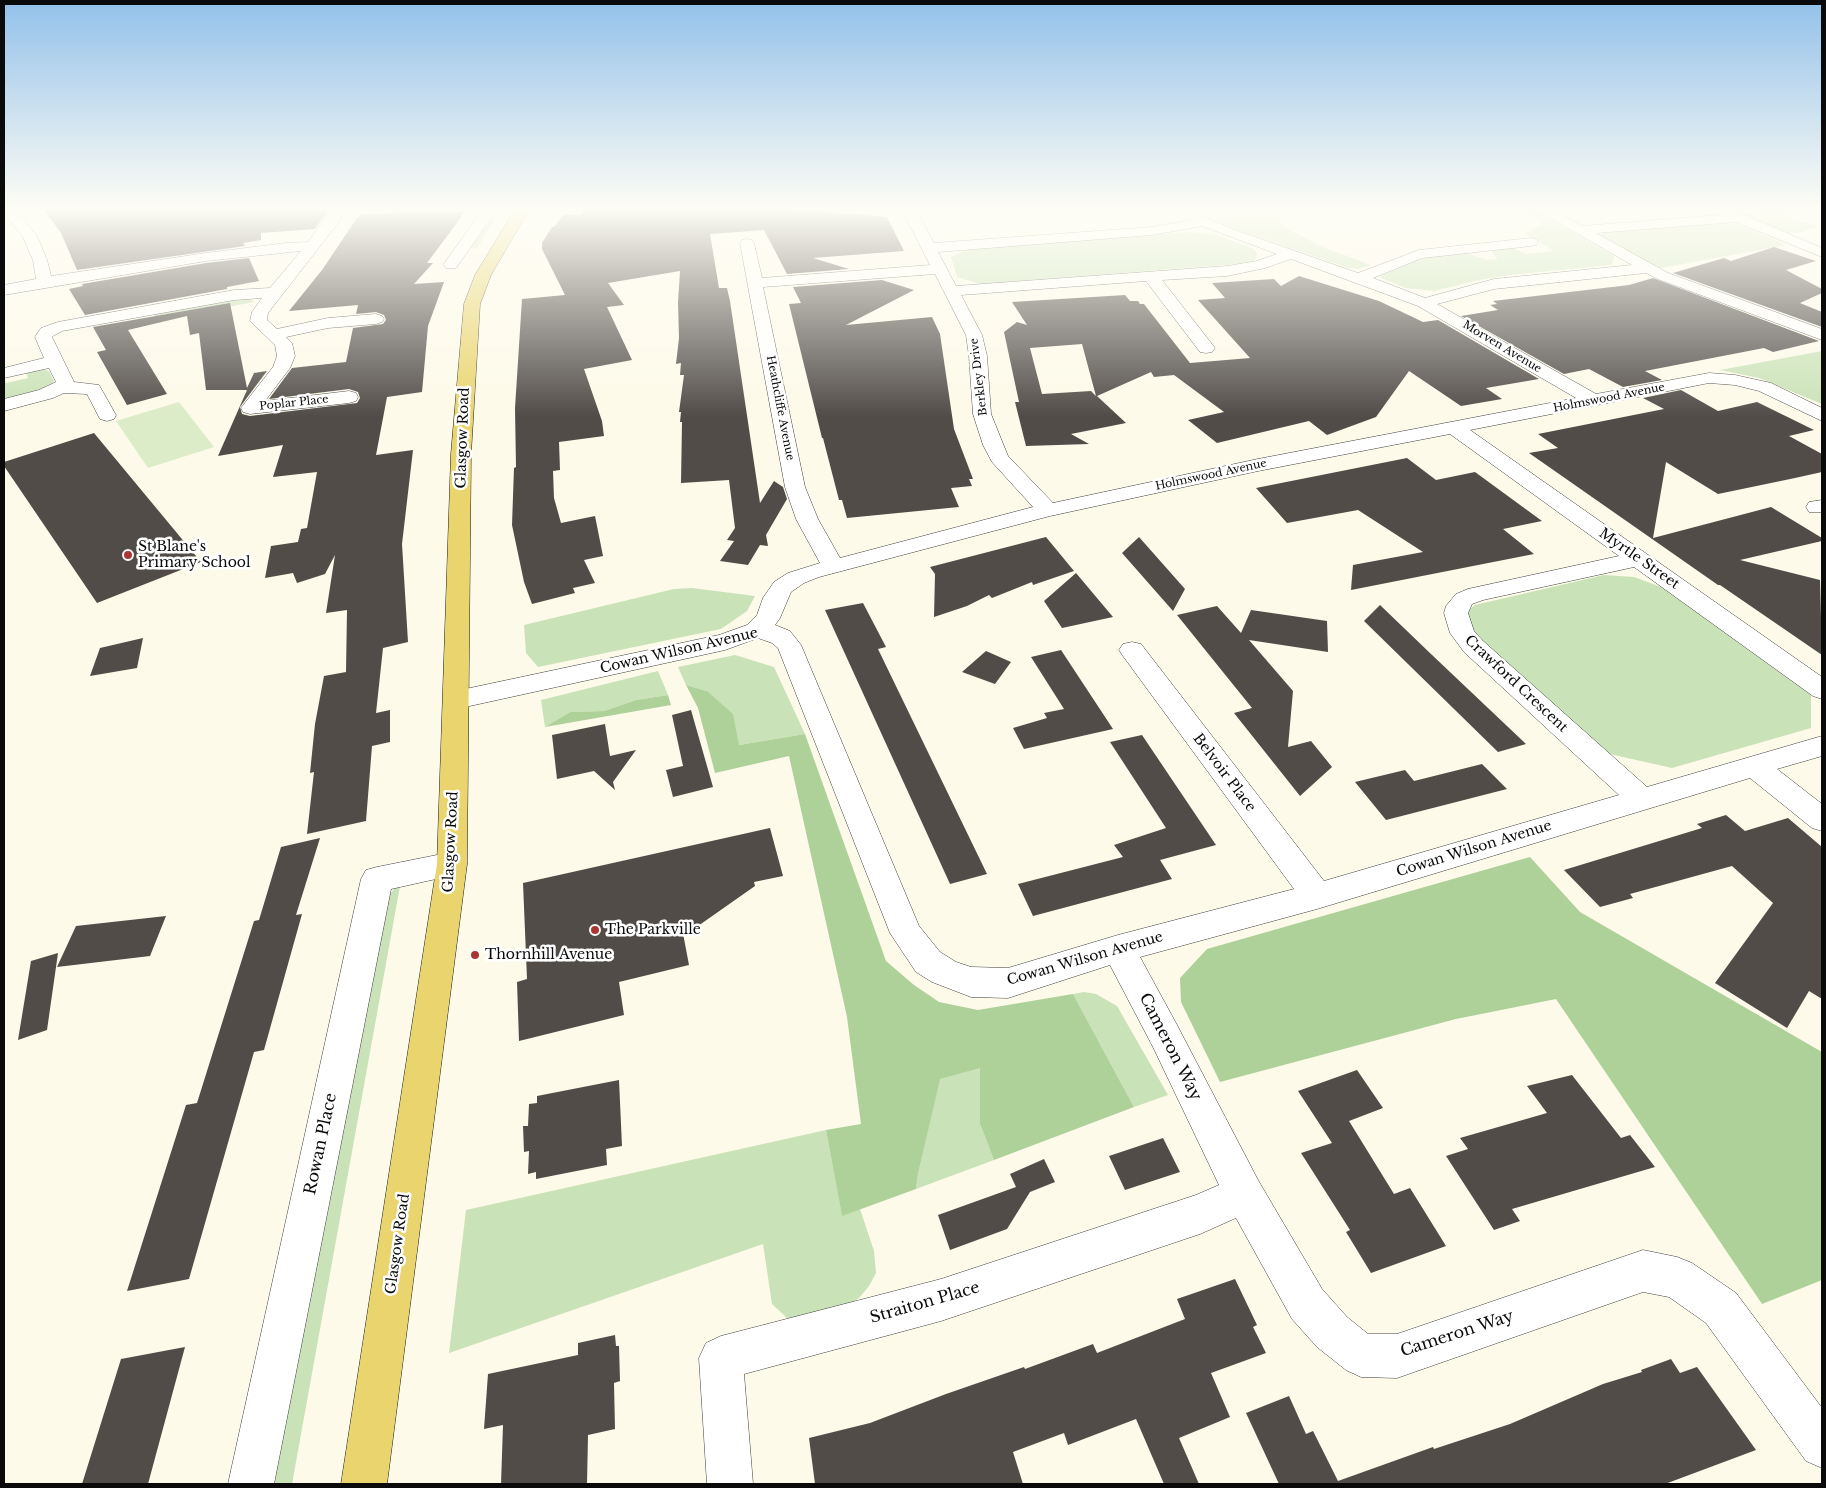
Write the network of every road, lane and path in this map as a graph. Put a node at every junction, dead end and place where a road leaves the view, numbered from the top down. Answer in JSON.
{"nodes":[{"id":1,"x":43,"y":277,"type":"edge"},
{"id":2,"x":74,"y":277,"type":"edge"},
{"id":3,"x":288,"y":277,"type":"edge"},
{"id":4,"x":481,"y":277,"type":"edge"},
{"id":5,"x":755,"y":277,"type":"edge"},
{"id":6,"x":829,"y":277,"type":"edge"},
{"id":7,"x":945,"y":277,"type":"edge"},
{"id":8,"x":1145,"y":277,"type":"edge"},
{"id":9,"x":1151,"y":277,"type":"edge"},
{"id":10,"x":1557,"y":277,"type":"edge"},
{"id":11,"x":1670,"y":277,"type":"edge"},
{"id":12,"x":1359,"y":278,"type":"edge"},
{"id":13,"x":44,"y":282,"type":"junction"},
{"id":14,"x":756,"y":283,"type":"junction"},
{"id":15,"x":4,"y":290,"type":"edge"},
{"id":16,"x":953,"y":291,"type":"junction"},
{"id":17,"x":275,"y":293,"type":"junction"},
{"id":18,"x":1424,"y":303,"type":"junction"},
{"id":19,"x":376,"y":319,"type":"dead end"},
{"id":20,"x":275,"y":335,"type":"junction"},
{"id":21,"x":1822,"y":335,"type":"edge"},
{"id":22,"x":1206,"y":348,"type":"dead end"},
{"id":23,"x":54,"y":360,"type":"junction"},
{"id":24,"x":4,"y":373,"type":"edge"},
{"id":25,"x":61,"y":387,"type":"junction"},
{"id":26,"x":349,"y":397,"type":"dead end"},
{"id":27,"x":1594,"y":401,"type":"junction"},
{"id":28,"x":4,"y":405,"type":"edge"},
{"id":29,"x":107,"y":415,"type":"dead end"},
{"id":30,"x":1822,"y":415,"type":"edge"},
{"id":31,"x":1455,"y":428,"type":"junction"},
{"id":32,"x":1048,"y":510,"type":"junction"},
{"id":33,"x":1638,"y":559,"type":"junction"},
{"id":34,"x":833,"y":566,"type":"junction"},
{"id":35,"x":756,"y":630,"type":"junction"},
{"id":36,"x":1132,"y":650,"type":"dead end"},
{"id":37,"x":1822,"y":690,"type":"edge"},
{"id":38,"x":456,"y":700,"type":"junction"},
{"id":39,"x":1822,"y":746,"type":"edge"},
{"id":40,"x":1754,"y":766,"type":"junction"},
{"id":41,"x":1641,"y":798,"type":"junction"},
{"id":42,"x":1822,"y":820,"type":"edge"},
{"id":43,"x":452,"y":864,"type":"junction"},
{"id":44,"x":1317,"y":896,"type":"junction"},
{"id":45,"x":1118,"y":949,"type":"junction"},
{"id":46,"x":1244,"y":1194,"type":"junction"},
{"id":47,"x":1822,"y":1445,"type":"edge"},
{"id":48,"x":251,"y":1484,"type":"edge"},
{"id":49,"x":364,"y":1484,"type":"edge"},
{"id":50,"x":730,"y":1484,"type":"edge"}],
"edges":[{"from":1,"to":13,"type":"street"},
{"from":2,"to":13,"type":"street"},
{"from":3,"to":17,"type":"street","name":"Poplar Place"},
{"from":4,"to":38,"type":"main road","name":"Glasgow Road"},
{"from":5,"to":14,"type":"street","name":"Heathcliffe Avenue"},
{"from":6,"to":14,"type":"street"},
{"from":7,"to":16,"type":"street","name":"Berkley Drive"},
{"from":8,"to":16,"type":"street"},
{"from":9,"to":22,"type":"street"},
{"from":10,"to":18,"type":"street"},
{"from":11,"to":21,"type":"street"},
{"from":12,"to":18,"type":"street","name":"Morven Avenue"},
{"from":13,"to":15,"type":"street"},
{"from":14,"to":34,"type":"street","name":"Heathcliffe Avenue"},
{"from":16,"to":32,"type":"street","name":"Berkley Drive"},
{"from":17,"to":20,"type":"street","name":"Poplar Place"},
{"from":17,"to":23,"type":"street"},
{"from":18,"to":27,"type":"street","name":"Morven Avenue"},
{"from":19,"to":20,"type":"street"},
{"from":20,"to":26,"type":"street","name":"Poplar Place"},
{"from":23,"to":24,"type":"street"},
{"from":23,"to":25,"type":"street"},
{"from":25,"to":28,"type":"street"},
{"from":25,"to":29,"type":"street"},
{"from":27,"to":30,"type":"street","name":"Holmswood Avenue"},
{"from":27,"to":31,"type":"street","name":"Holmswood Avenue"},
{"from":31,"to":32,"type":"street","name":"Holmswood Avenue"},
{"from":31,"to":33,"type":"street","name":"Myrtle Street"},
{"from":32,"to":34,"type":"street","name":"Holmswood Avenue"},
{"from":33,"to":37,"type":"street","name":"Myrtle Street"},
{"from":33,"to":41,"type":"street","name":"Crawford Crescent"},
{"from":34,"to":35,"type":"street","name":"Holmswood Avenue"},
{"from":35,"to":38,"type":"street","name":"Cowan Wilson Avenue"},
{"from":35,"to":45,"type":"street","name":"Cowan Wilson Avenue"},
{"from":36,"to":44,"type":"street","name":"Belvoir Place"},
{"from":38,"to":43,"type":"main road","name":"Glasgow Road"},
{"from":39,"to":40,"type":"street","name":"Cowan Wilson Avenue"},
{"from":40,"to":41,"type":"street","name":"Cowan Wilson Avenue"},
{"from":40,"to":42,"type":"street"},
{"from":41,"to":44,"type":"street","name":"Cowan Wilson Avenue"},
{"from":43,"to":48,"type":"street","name":"Rowan Place"},
{"from":43,"to":49,"type":"main road","name":"Glasgow Road"},
{"from":44,"to":45,"type":"street","name":"Cowan Wilson Avenue"},
{"from":45,"to":46,"type":"street","name":"Cameron Way"},
{"from":46,"to":47,"type":"street","name":"Cameron Way"},
{"from":46,"to":50,"type":"street","name":"Straiton Place"}]}
